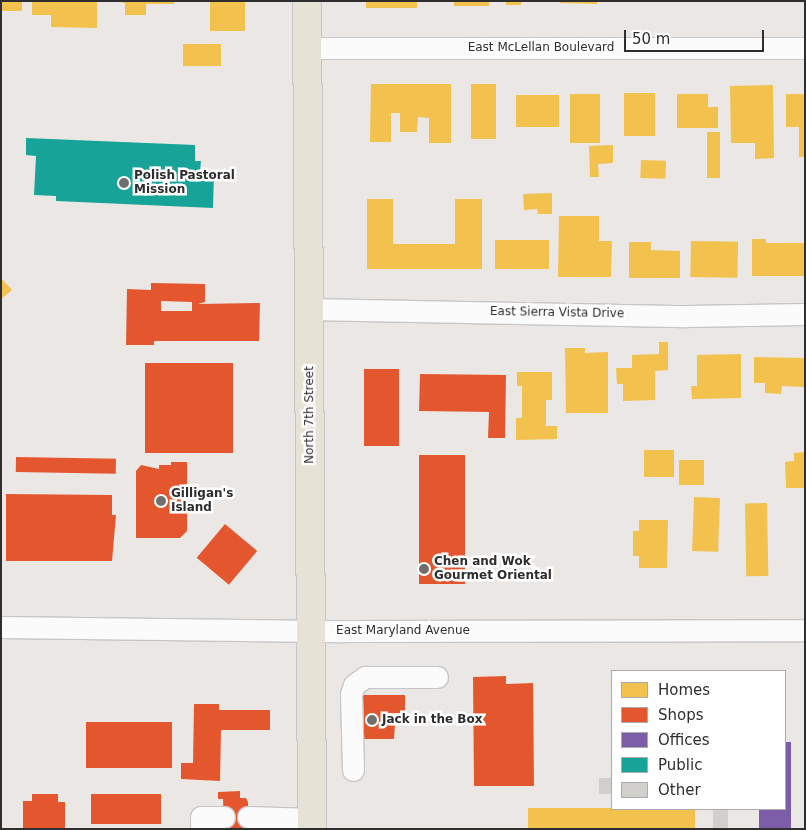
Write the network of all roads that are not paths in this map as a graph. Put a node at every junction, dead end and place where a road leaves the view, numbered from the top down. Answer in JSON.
{"nodes":[{"id":1,"x":307,"y":1,"type":"edge"},
{"id":2,"x":308,"y":48,"type":"junction"},
{"id":3,"x":805,"y":48,"type":"edge"},
{"id":4,"x":308,"y":309,"type":"junction"},
{"id":5,"x":805,"y":314,"type":"edge"},
{"id":6,"x":1,"y":627,"type":"edge"},
{"id":7,"x":805,"y":630,"type":"edge"},
{"id":8,"x":311,"y":631,"type":"junction"},
{"id":9,"x":437,"y":677,"type":"dead end"},
{"id":10,"x":353,"y":770,"type":"dead end"},
{"id":11,"x":224,"y":817,"type":"dead end"},
{"id":12,"x":257,"y":821,"type":"edge"},
{"id":13,"x":201,"y":823,"type":"edge"},
{"id":14,"x":312,"y":824,"type":"edge"}],
"edges":[{"from":1,"to":2,"type":"main road","name":"North 7th Street"},
{"from":2,"to":3,"type":"street","name":"East McLellan Boulevard"},
{"from":2,"to":4,"type":"main road","name":"North 7th Street"},
{"from":4,"to":5,"type":"street","name":"East Sierra Vista Drive"},
{"from":4,"to":8,"type":"main road","name":"North 7th Street"},
{"from":6,"to":8,"type":"street","name":"East Maryland Avenue"},
{"from":7,"to":8,"type":"street","name":"East Maryland Avenue"},
{"from":8,"to":14,"type":"main road","name":"North 7th Street"},
{"from":9,"to":10,"type":"street"},
{"from":11,"to":13,"type":"street"},
{"from":12,"to":14,"type":"street"}]}
